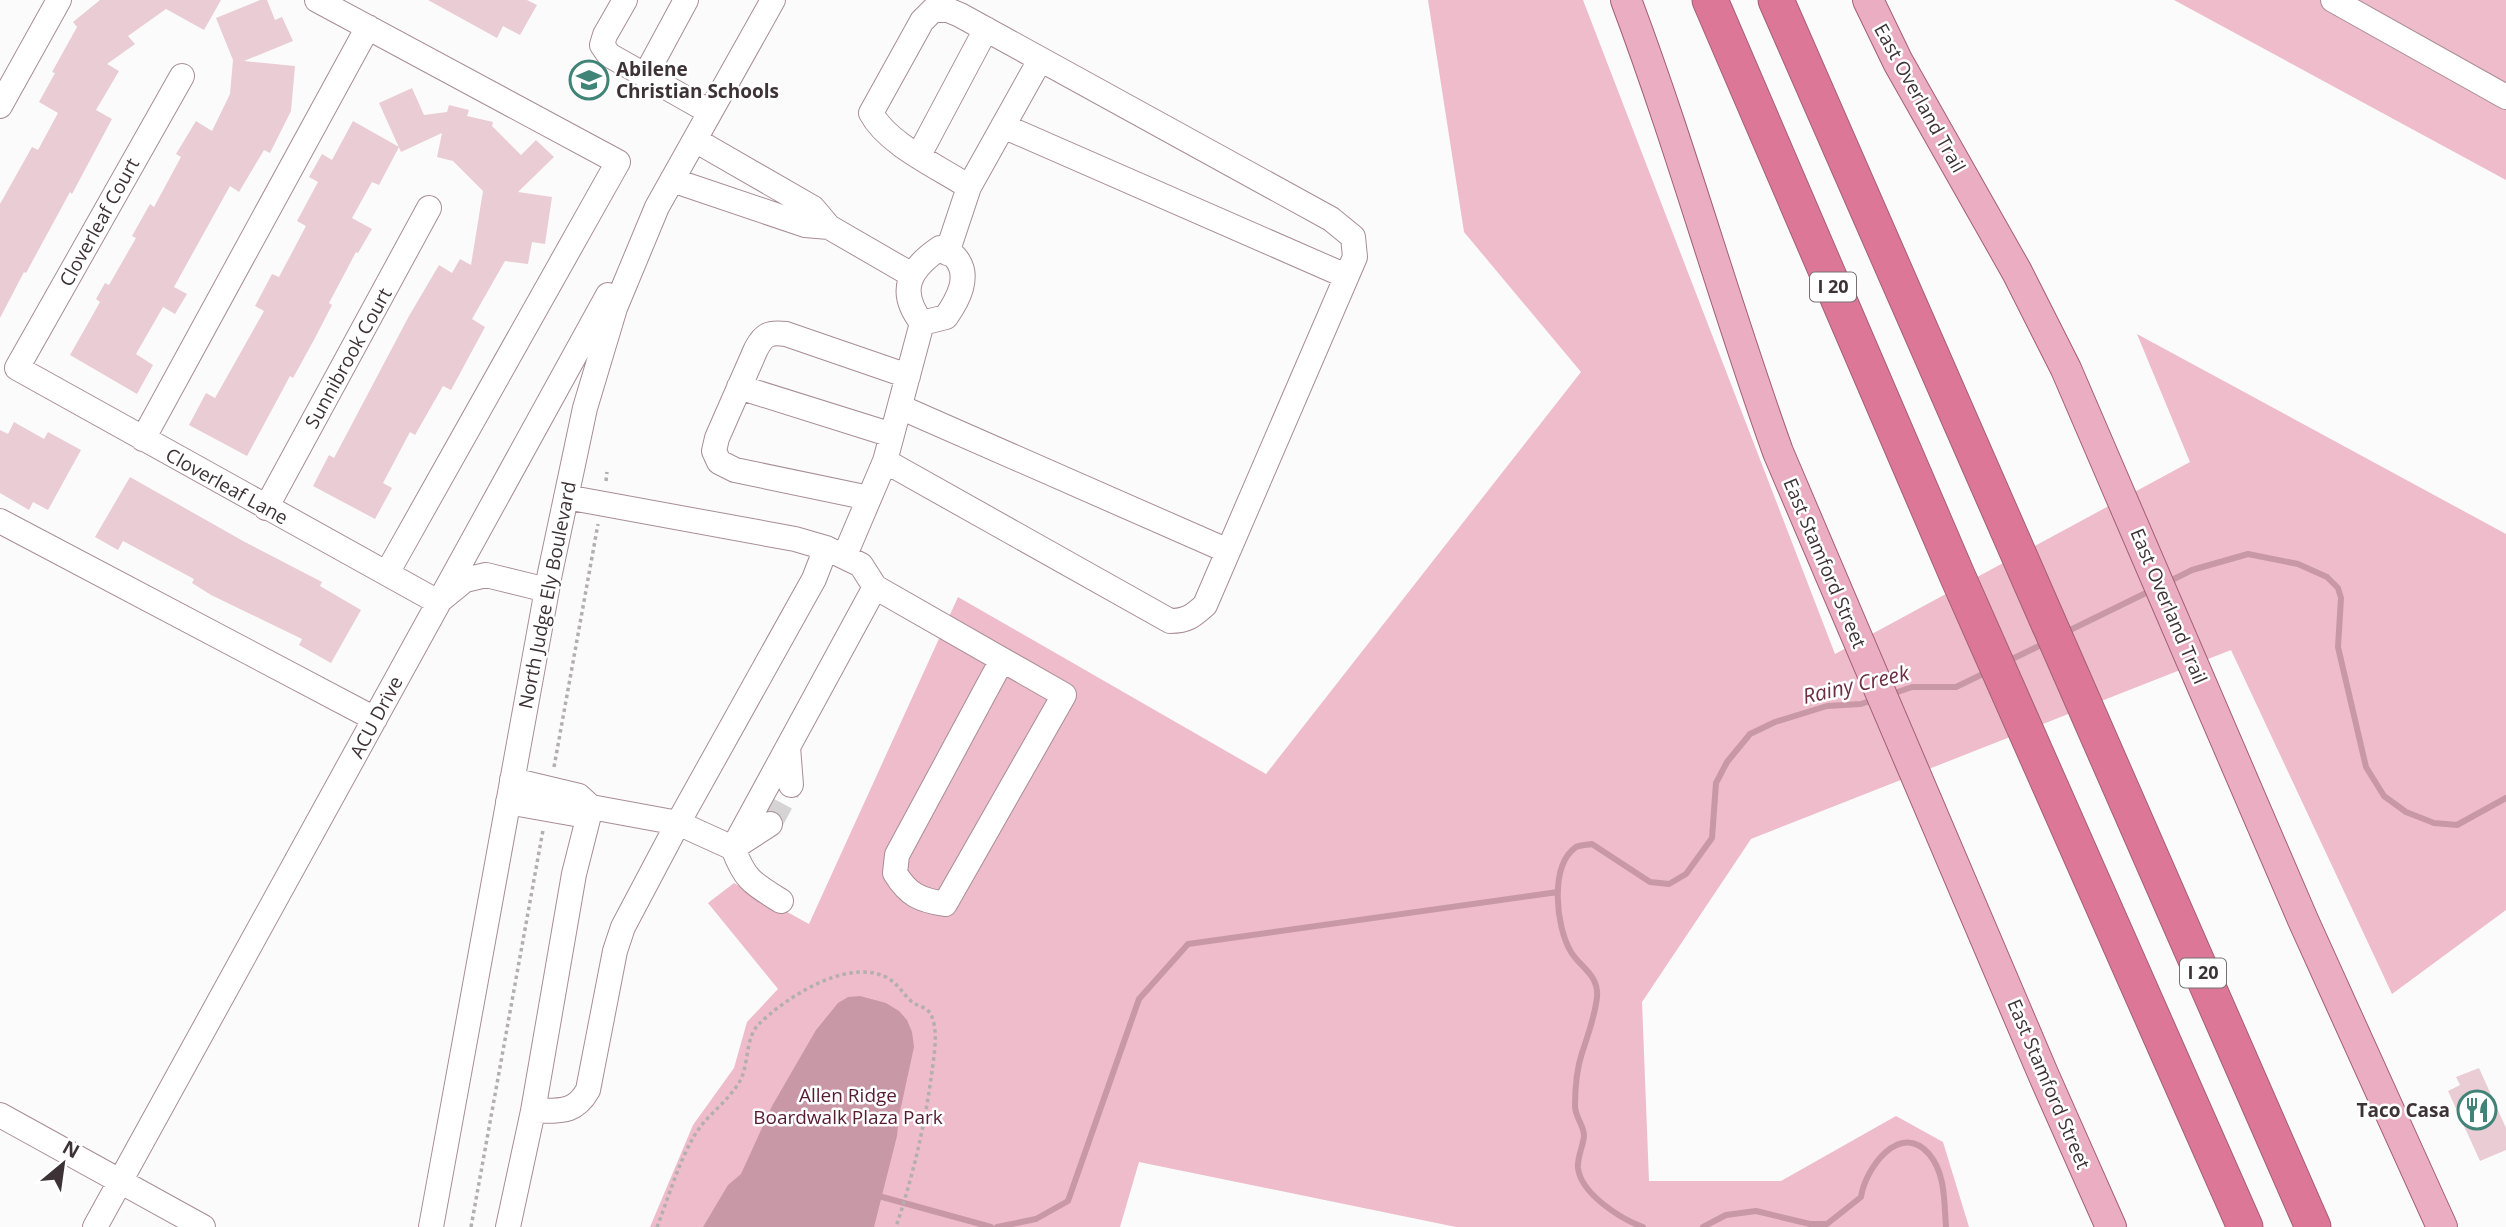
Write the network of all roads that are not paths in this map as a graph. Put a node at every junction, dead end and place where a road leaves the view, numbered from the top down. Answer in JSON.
{"nodes":[{"id":1,"x":59,"y":0,"type":"edge"},
{"id":2,"x":317,"y":0,"type":"edge"},
{"id":3,"x":625,"y":0,"type":"edge"},
{"id":4,"x":686,"y":0,"type":"edge"},
{"id":5,"x":773,"y":0,"type":"edge"},
{"id":6,"x":1626,"y":0,"type":"edge"},
{"id":7,"x":1710,"y":0,"type":"edge"},
{"id":8,"x":1776,"y":0,"type":"edge"},
{"id":9,"x":1797,"y":0,"type":"edge"},
{"id":10,"x":1868,"y":0,"type":"edge"},
{"id":11,"x":2333,"y":0,"type":"edge"},
{"id":12,"x":368,"y":27,"type":"junction"},
{"id":13,"x":986,"y":29,"type":"junction"},
{"id":14,"x":1800,"y":56,"type":"junction"},
{"id":15,"x":1040,"y":60,"type":"junction"},
{"id":16,"x":182,"y":76,"type":"dead end"},
{"id":17,"x":645,"y":76,"type":"junction"},
{"id":18,"x":2506,"y":97,"type":"edge"},
{"id":19,"x":0,"y":106,"type":"edge"},
{"id":20,"x":709,"y":112,"type":"junction"},
{"id":21,"x":1003,"y":126,"type":"junction"},
{"id":22,"x":695,"y":140,"type":"junction"},
{"id":23,"x":919,"y":155,"type":"junction"},
{"id":24,"x":672,"y":180,"type":"junction"},
{"id":25,"x":969,"y":187,"type":"junction"},
{"id":26,"x":657,"y":207,"type":"junction"},
{"id":27,"x":429,"y":208,"type":"dead end"},
{"id":28,"x":829,"y":227,"type":"junction"},
{"id":29,"x":947,"y":253,"type":"junction"},
{"id":30,"x":912,"y":275,"type":"junction"},
{"id":31,"x":1346,"y":276,"type":"junction"},
{"id":32,"x":922,"y":323,"type":"junction"},
{"id":33,"x":17,"y":368,"type":"joint"},
{"id":34,"x":908,"y":376,"type":"junction"},
{"id":35,"x":739,"y":387,"type":"junction"},
{"id":36,"x":900,"y":407,"type":"junction"},
{"id":37,"x":892,"y":435,"type":"junction"},
{"id":38,"x":143,"y":439,"type":"junction"},
{"id":39,"x":884,"y":461,"type":"junction"},
{"id":40,"x":566,"y":497,"type":"junction"},
{"id":41,"x":869,"y":498,"type":"junction"},
{"id":42,"x":266,"y":508,"type":"junction"},
{"id":43,"x":0,"y":521,"type":"edge"},
{"id":44,"x":1228,"y":551,"type":"junction"},
{"id":45,"x":835,"y":552,"type":"junction"},
{"id":46,"x":387,"y":573,"type":"junction"},
{"id":47,"x":875,"y":587,"type":"junction"},
{"id":48,"x":547,"y":590,"type":"junction"},
{"id":49,"x":438,"y":602,"type":"junction"},
{"id":50,"x":1002,"y":660,"type":"junction"},
{"id":51,"x":375,"y":719,"type":"junction"},
{"id":52,"x":788,"y":747,"type":"junction"},
{"id":53,"x":791,"y":786,"type":"tunnel mouth"},
{"id":54,"x":510,"y":791,"type":"junction"},
{"id":55,"x":591,"y":807,"type":"junction"},
{"id":56,"x":678,"y":823,"type":"junction"},
{"id":57,"x":770,"y":824,"type":"tunnel mouth"},
{"id":58,"x":733,"y":848,"type":"junction"},
{"id":59,"x":780,"y":901,"type":"dead end"},
{"id":60,"x":533,"y":1111,"type":"junction"},
{"id":61,"x":0,"y":1115,"type":"edge"},
{"id":62,"x":120,"y":1182,"type":"junction"},
{"id":63,"x":95,"y":1227,"type":"edge"},
{"id":64,"x":203,"y":1227,"type":"edge"},
{"id":65,"x":431,"y":1227,"type":"edge"},
{"id":66,"x":508,"y":1227,"type":"edge"},
{"id":67,"x":2111,"y":1227,"type":"edge"},
{"id":68,"x":2245,"y":1227,"type":"edge"},
{"id":69,"x":2314,"y":1227,"type":"edge"},
{"id":70,"x":2442,"y":1227,"type":"edge"}],
"edges":[{"from":1,"to":19,"type":"street"},
{"from":2,"to":12,"type":"street"},
{"from":3,"to":17,"type":"street"},
{"from":4,"to":17,"type":"street"},
{"from":5,"to":20,"type":"street","name":"North Judge Ely Boulevard"},
{"from":6,"to":67,"type":"main road","name":"East Stamford Street"},
{"from":7,"to":68,"type":"highway","number":"I 20"},
{"from":8,"to":14,"type":"highway","number":"I 20"},
{"from":9,"to":14,"type":"highway"},
{"from":10,"to":70,"type":"main road","name":"East Overland Trail"},
{"from":11,"to":18,"type":"street"},
{"from":12,"to":38,"type":"street"},
{"from":12,"to":46,"type":"street"},
{"from":13,"to":15,"type":"street"},
{"from":13,"to":23,"type":"street"},
{"from":13,"to":23,"type":"street"},
{"from":14,"to":69,"type":"highway","number":"I 20"},
{"from":15,"to":21,"type":"street"},
{"from":15,"to":31,"type":"street"},
{"from":16,"to":33,"type":"street","name":"Cloverleaf Court"},
{"from":17,"to":20,"type":"street"},
{"from":20,"to":22,"type":"street","name":"North Judge Ely Boulevard"},
{"from":21,"to":25,"type":"street"},
{"from":21,"to":31,"type":"street"},
{"from":22,"to":24,"type":"street","name":"North Judge Ely Boulevard"},
{"from":22,"to":28,"type":"street"},
{"from":23,"to":25,"type":"street"},
{"from":24,"to":26,"type":"street","name":"North Judge Ely Boulevard"},
{"from":24,"to":28,"type":"street"},
{"from":25,"to":29,"type":"street"},
{"from":26,"to":40,"type":"street","name":"North Judge Ely Boulevard"},
{"from":26,"to":49,"type":"street","name":"ACU Drive"},
{"from":27,"to":42,"type":"street","name":"Sunnibrook Court"},
{"from":28,"to":30,"type":"street"},
{"from":29,"to":30,"type":"street"},
{"from":29,"to":32,"type":"street"},
{"from":30,"to":32,"type":"street"},
{"from":31,"to":44,"type":"street"},
{"from":32,"to":34,"type":"street"},
{"from":33,"to":38,"type":"street","name":"Cloverleaf Lane"},
{"from":34,"to":35,"type":"street"},
{"from":34,"to":36,"type":"street"},
{"from":35,"to":37,"type":"street"},
{"from":35,"to":41,"type":"street"},
{"from":36,"to":37,"type":"street"},
{"from":36,"to":44,"type":"street"},
{"from":37,"to":39,"type":"street"},
{"from":38,"to":42,"type":"street","name":"Cloverleaf Lane"},
{"from":39,"to":41,"type":"street"},
{"from":39,"to":44,"type":"street"},
{"from":40,"to":45,"type":"street"},
{"from":40,"to":48,"type":"street","name":"North Judge Ely Boulevard"},
{"from":41,"to":45,"type":"street"},
{"from":42,"to":46,"type":"street","name":"Cloverleaf Lane"},
{"from":43,"to":51,"type":"street"},
{"from":45,"to":47,"type":"street"},
{"from":45,"to":56,"type":"street"},
{"from":46,"to":49,"type":"street","name":"Cloverleaf Lane"},
{"from":47,"to":50,"type":"street"},
{"from":47,"to":52,"type":"street"},
{"from":48,"to":49,"type":"street"},
{"from":48,"to":54,"type":"street","name":"North Judge Ely Boulevard"},
{"from":49,"to":51,"type":"street","name":"ACU Drive"},
{"from":50,"to":50,"type":"street"},
{"from":51,"to":62,"type":"street","name":"ACU Drive"},
{"from":52,"to":53,"type":"street"},
{"from":52,"to":58,"type":"street"},
{"from":54,"to":55,"type":"street"},
{"from":54,"to":65,"type":"street","name":"North Judge Ely Boulevard"},
{"from":55,"to":56,"type":"street"},
{"from":55,"to":60,"type":"street"},
{"from":56,"to":58,"type":"street"},
{"from":56,"to":60,"type":"street"},
{"from":57,"to":58,"type":"street"},
{"from":58,"to":59,"type":"street"},
{"from":60,"to":66,"type":"street"},
{"from":61,"to":62,"type":"street"},
{"from":62,"to":63,"type":"street","name":"ACU Drive"},
{"from":62,"to":64,"type":"street"}]}
